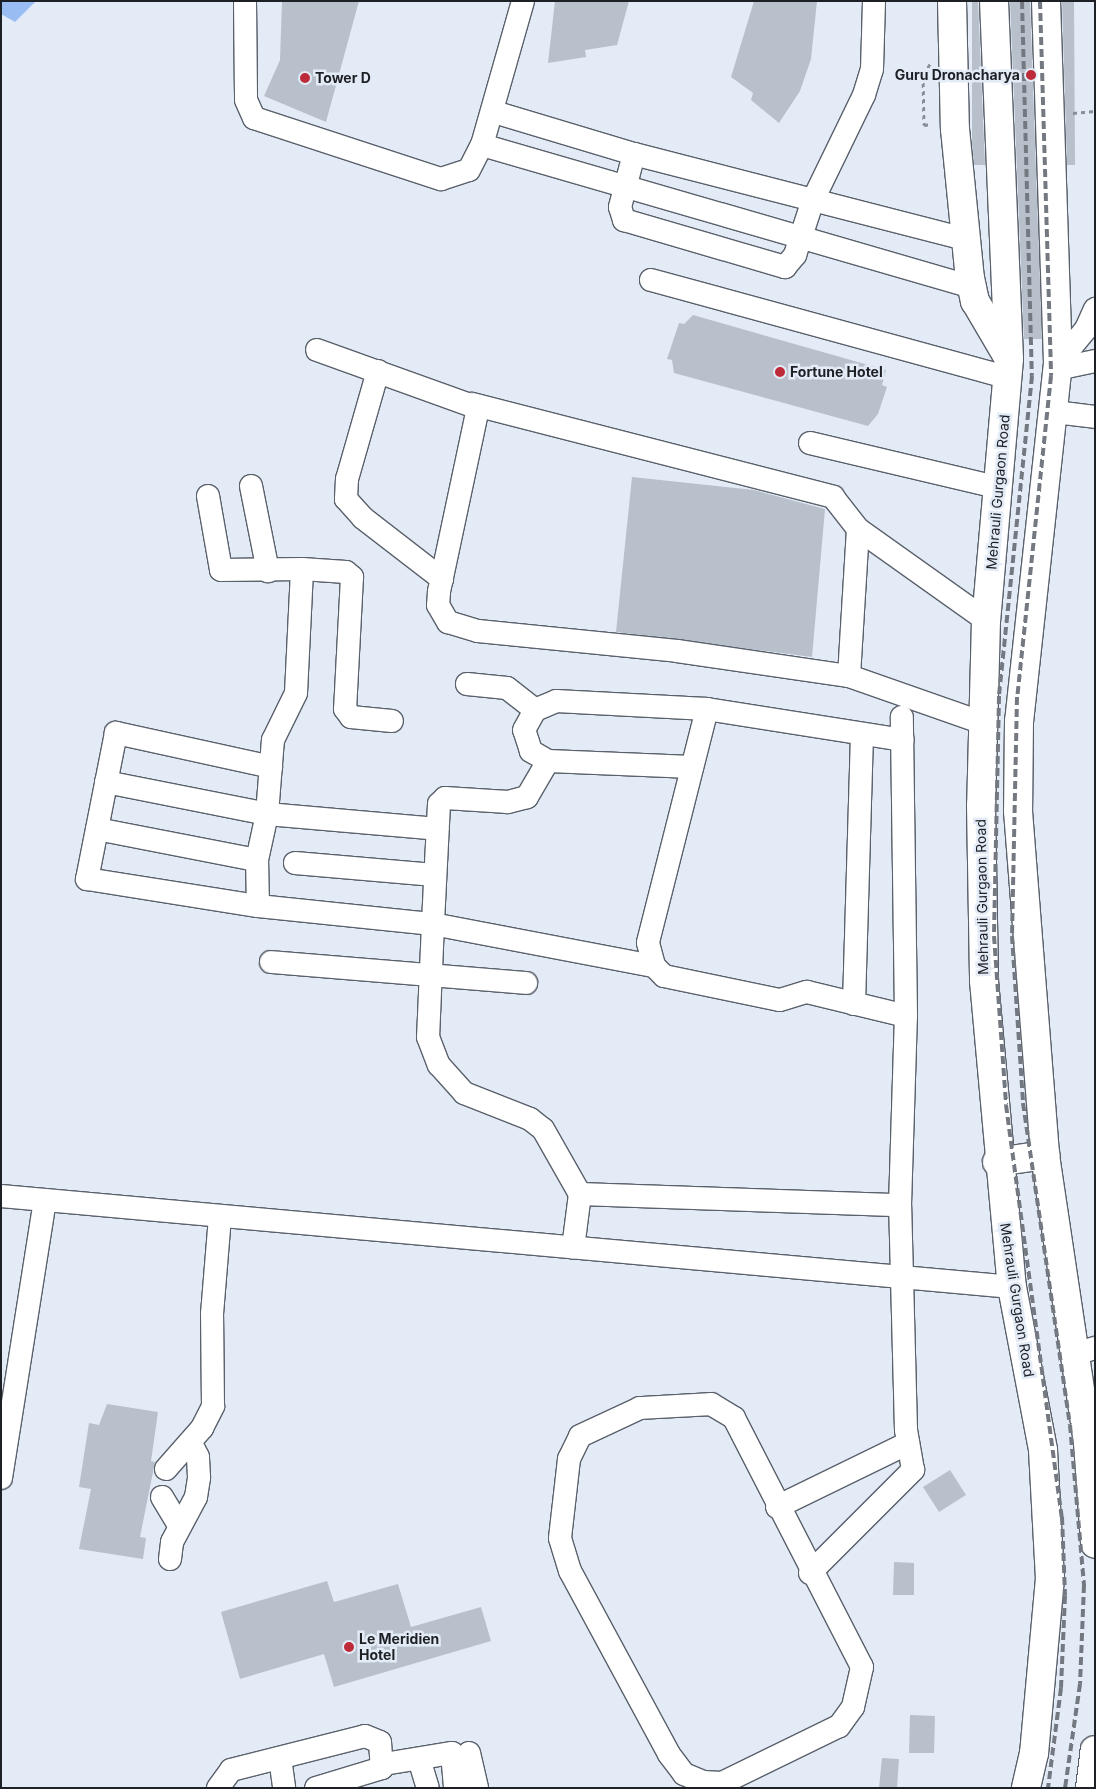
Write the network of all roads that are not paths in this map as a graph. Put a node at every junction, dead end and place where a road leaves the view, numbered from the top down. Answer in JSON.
{"nodes":[{"id":1,"x":245,"y":1,"type":"edge"},
{"id":2,"x":523,"y":1,"type":"edge"},
{"id":3,"x":874,"y":1,"type":"edge"},
{"id":4,"x":952,"y":1,"type":"edge"},
{"id":5,"x":994,"y":1,"type":"edge"},
{"id":6,"x":1046,"y":1,"type":"edge"},
{"id":7,"x":494,"y":112,"type":"junction"},
{"id":8,"x":482,"y":146,"type":"junction"},
{"id":9,"x":634,"y":154,"type":"junction"},
{"id":10,"x":626,"y":186,"type":"junction"},
{"id":11,"x":813,"y":200,"type":"junction"},
{"id":12,"x":801,"y":236,"type":"junction"},
{"id":13,"x":966,"y":239,"type":"junction"},
{"id":14,"x":650,"y":280,"type":"dead end"},
{"id":15,"x":972,"y":287,"type":"junction"},
{"id":16,"x":1095,"y":309,"type":"edge"},
{"id":17,"x":317,"y":350,"type":"dead end"},
{"id":18,"x":1095,"y":361,"type":"edge"},
{"id":19,"x":1057,"y":366,"type":"junction"},
{"id":20,"x":1009,"y":368,"type":"junction"},
{"id":21,"x":378,"y":371,"type":"junction"},
{"id":22,"x":472,"y":404,"type":"junction"},
{"id":23,"x":1055,"y":412,"type":"junction"},
{"id":24,"x":1095,"y":417,"type":"edge"},
{"id":25,"x":810,"y":443,"type":"dead end"},
{"id":26,"x":251,"y":486,"type":"dead end"},
{"id":27,"x":1000,"y":488,"type":"junction"},
{"id":28,"x":208,"y":496,"type":"dead end"},
{"id":29,"x":858,"y":529,"type":"junction"},
{"id":30,"x":302,"y":569,"type":"junction"},
{"id":31,"x":268,"y":571,"type":"junction"},
{"id":32,"x":442,"y":578,"type":"junction"},
{"id":33,"x":986,"y":620,"type":"junction"},
{"id":34,"x":849,"y":676,"type":"junction"},
{"id":35,"x":467,"y":684,"type":"dead end"},
{"id":36,"x":707,"y":709,"type":"junction"},
{"id":37,"x":535,"y":710,"type":"junction"},
{"id":38,"x":902,"y":717,"type":"dead end"},
{"id":39,"x":392,"y":721,"type":"dead end"},
{"id":40,"x":983,"y":723,"type":"junction"},
{"id":41,"x":862,"y":735,"type":"junction"},
{"id":42,"x":903,"y":740,"type":"junction"},
{"id":43,"x":548,"y":761,"type":"junction"},
{"id":44,"x":270,"y":767,"type":"junction"},
{"id":45,"x":692,"y":767,"type":"junction"},
{"id":46,"x":106,"y":782,"type":"junction"},
{"id":47,"x":267,"y":814,"type":"junction"},
{"id":48,"x":97,"y":829,"type":"junction"},
{"id":49,"x":437,"y":829,"type":"junction"},
{"id":50,"x":257,"y":860,"type":"junction"},
{"id":51,"x":295,"y":863,"type":"dead end"},
{"id":52,"x":434,"y":875,"type":"junction"},
{"id":53,"x":258,"y":906,"type":"junction"},
{"id":54,"x":433,"y":924,"type":"junction"},
{"id":55,"x":271,"y":962,"type":"dead end"},
{"id":56,"x":654,"y":966,"type":"junction"},
{"id":57,"x":431,"y":974,"type":"junction"},
{"id":58,"x":526,"y":983,"type":"dead end"},
{"id":59,"x":854,"y":1004,"type":"junction"},
{"id":60,"x":906,"y":1016,"type":"junction"},
{"id":61,"x":1045,"y":1155,"type":"junction"},
{"id":62,"x":997,"y":1162,"type":"junction"},
{"id":63,"x":580,"y":1194,"type":"junction"},
{"id":64,"x":1,"y":1196,"type":"edge"},
{"id":65,"x":44,"y":1200,"type":"junction"},
{"id":66,"x":900,"y":1205,"type":"junction"},
{"id":67,"x":220,"y":1216,"type":"junction"},
{"id":68,"x":573,"y":1248,"type":"junction"},
{"id":69,"x":904,"y":1274,"type":"junction"},
{"id":70,"x":1012,"y":1287,"type":"junction"},
{"id":71,"x":1084,"y":1351,"type":"edge"},
{"id":72,"x":191,"y":1443,"type":"junction"},
{"id":73,"x":908,"y":1443,"type":"junction"},
{"id":74,"x":166,"y":1469,"type":"dead end"},
{"id":75,"x":1,"y":1478,"type":"edge"},
{"id":76,"x":162,"y":1497,"type":"dead end"},
{"id":77,"x":778,"y":1507,"type":"junction"},
{"id":78,"x":179,"y":1526,"type":"junction"},
{"id":79,"x":1095,"y":1544,"type":"edge"},
{"id":80,"x":170,"y":1559,"type":"dead end"},
{"id":81,"x":810,"y":1573,"type":"junction"},
{"id":82,"x":469,"y":1753,"type":"dead end"},
{"id":83,"x":280,"y":1758,"type":"junction"},
{"id":84,"x":418,"y":1759,"type":"junction"},
{"id":85,"x":384,"y":1764,"type":"junction"},
{"id":86,"x":218,"y":1788,"type":"edge"},
{"id":87,"x":284,"y":1788,"type":"edge"},
{"id":88,"x":316,"y":1788,"type":"edge"},
{"id":89,"x":428,"y":1788,"type":"edge"},
{"id":90,"x":455,"y":1788,"type":"edge"},
{"id":91,"x":477,"y":1788,"type":"edge"},
{"id":92,"x":1026,"y":1788,"type":"edge"}],
"edges":[{"from":1,"to":8,"type":"street"},
{"from":2,"to":7,"type":"street"},
{"from":3,"to":11,"type":"street"},
{"from":4,"to":13,"type":"main road"},
{"from":5,"to":20,"type":"main road","name":"Mehrauli Gurgaon Road"},
{"from":6,"to":19,"type":"main road"},
{"from":7,"to":8,"type":"street"},
{"from":7,"to":9,"type":"street"},
{"from":8,"to":10,"type":"street"},
{"from":9,"to":10,"type":"street"},
{"from":9,"to":11,"type":"street"},
{"from":10,"to":12,"type":"street"},
{"from":10,"to":12,"type":"street"},
{"from":11,"to":12,"type":"street"},
{"from":11,"to":13,"type":"street"},
{"from":12,"to":15,"type":"street"},
{"from":13,"to":15,"type":"main road"},
{"from":14,"to":20,"type":"street"},
{"from":15,"to":20,"type":"main road"},
{"from":16,"to":19,"type":"street"},
{"from":17,"to":21,"type":"street"},
{"from":18,"to":19,"type":"street"},
{"from":19,"to":23,"type":"main road"},
{"from":20,"to":27,"type":"main road","name":"Mehrauli Gurgaon Road"},
{"from":21,"to":22,"type":"street"},
{"from":21,"to":32,"type":"street"},
{"from":22,"to":29,"type":"street"},
{"from":22,"to":32,"type":"street"},
{"from":23,"to":24,"type":"street"},
{"from":23,"to":61,"type":"main road"},
{"from":25,"to":27,"type":"street"},
{"from":26,"to":31,"type":"street"},
{"from":27,"to":33,"type":"main road","name":"Mehrauli Gurgaon Road"},
{"from":28,"to":31,"type":"street"},
{"from":29,"to":33,"type":"street"},
{"from":29,"to":34,"type":"street"},
{"from":30,"to":31,"type":"street"},
{"from":30,"to":39,"type":"street"},
{"from":30,"to":44,"type":"street"},
{"from":32,"to":34,"type":"street"},
{"from":33,"to":40,"type":"main road","name":"Mehrauli Gurgaon Road"},
{"from":34,"to":40,"type":"street"},
{"from":35,"to":37,"type":"street"},
{"from":36,"to":37,"type":"street"},
{"from":36,"to":41,"type":"street"},
{"from":36,"to":45,"type":"street"},
{"from":37,"to":43,"type":"street"},
{"from":38,"to":42,"type":"street"},
{"from":40,"to":62,"type":"main road","name":"Mehrauli Gurgaon Road"},
{"from":41,"to":42,"type":"street"},
{"from":41,"to":59,"type":"street"},
{"from":42,"to":60,"type":"street"},
{"from":43,"to":45,"type":"street"},
{"from":43,"to":49,"type":"street"},
{"from":44,"to":46,"type":"street"},
{"from":44,"to":47,"type":"street"},
{"from":45,"to":56,"type":"street"},
{"from":46,"to":47,"type":"street"},
{"from":46,"to":48,"type":"street"},
{"from":47,"to":49,"type":"street"},
{"from":47,"to":50,"type":"street"},
{"from":48,"to":50,"type":"street"},
{"from":48,"to":53,"type":"street"},
{"from":49,"to":52,"type":"street"},
{"from":50,"to":53,"type":"street"},
{"from":51,"to":52,"type":"street"},
{"from":52,"to":54,"type":"street"},
{"from":53,"to":54,"type":"street"},
{"from":54,"to":56,"type":"street"},
{"from":54,"to":57,"type":"street"},
{"from":55,"to":57,"type":"street"},
{"from":56,"to":59,"type":"street"},
{"from":57,"to":58,"type":"street"},
{"from":57,"to":63,"type":"street"},
{"from":59,"to":60,"type":"street"},
{"from":60,"to":66,"type":"street"},
{"from":61,"to":62,"type":"main road"},
{"from":61,"to":71,"type":"main road"},
{"from":62,"to":70,"type":"main road","name":"Mehrauli Gurgaon Road"},
{"from":63,"to":66,"type":"street"},
{"from":63,"to":68,"type":"street"},
{"from":64,"to":65,"type":"street"},
{"from":65,"to":67,"type":"street"},
{"from":65,"to":75,"type":"street"},
{"from":66,"to":69,"type":"street"},
{"from":67,"to":68,"type":"street"},
{"from":67,"to":72,"type":"street"},
{"from":68,"to":69,"type":"street"},
{"from":69,"to":70,"type":"street"},
{"from":69,"to":73,"type":"street"},
{"from":70,"to":92,"type":"main road","name":"Mehrauli Gurgaon Road"},
{"from":71,"to":79,"type":"main road"},
{"from":72,"to":74,"type":"street"},
{"from":72,"to":78,"type":"street"},
{"from":73,"to":77,"type":"street"},
{"from":73,"to":81,"type":"street"},
{"from":76,"to":78,"type":"street"},
{"from":77,"to":81,"type":"street"},
{"from":77,"to":81,"type":"street"},
{"from":78,"to":80,"type":"street"},
{"from":82,"to":91,"type":"street"},
{"from":83,"to":85,"type":"street"},
{"from":83,"to":86,"type":"street"},
{"from":83,"to":87,"type":"street"},
{"from":84,"to":85,"type":"street"},
{"from":84,"to":89,"type":"street"},
{"from":84,"to":90,"type":"street"},
{"from":85,"to":88,"type":"street"}]}
